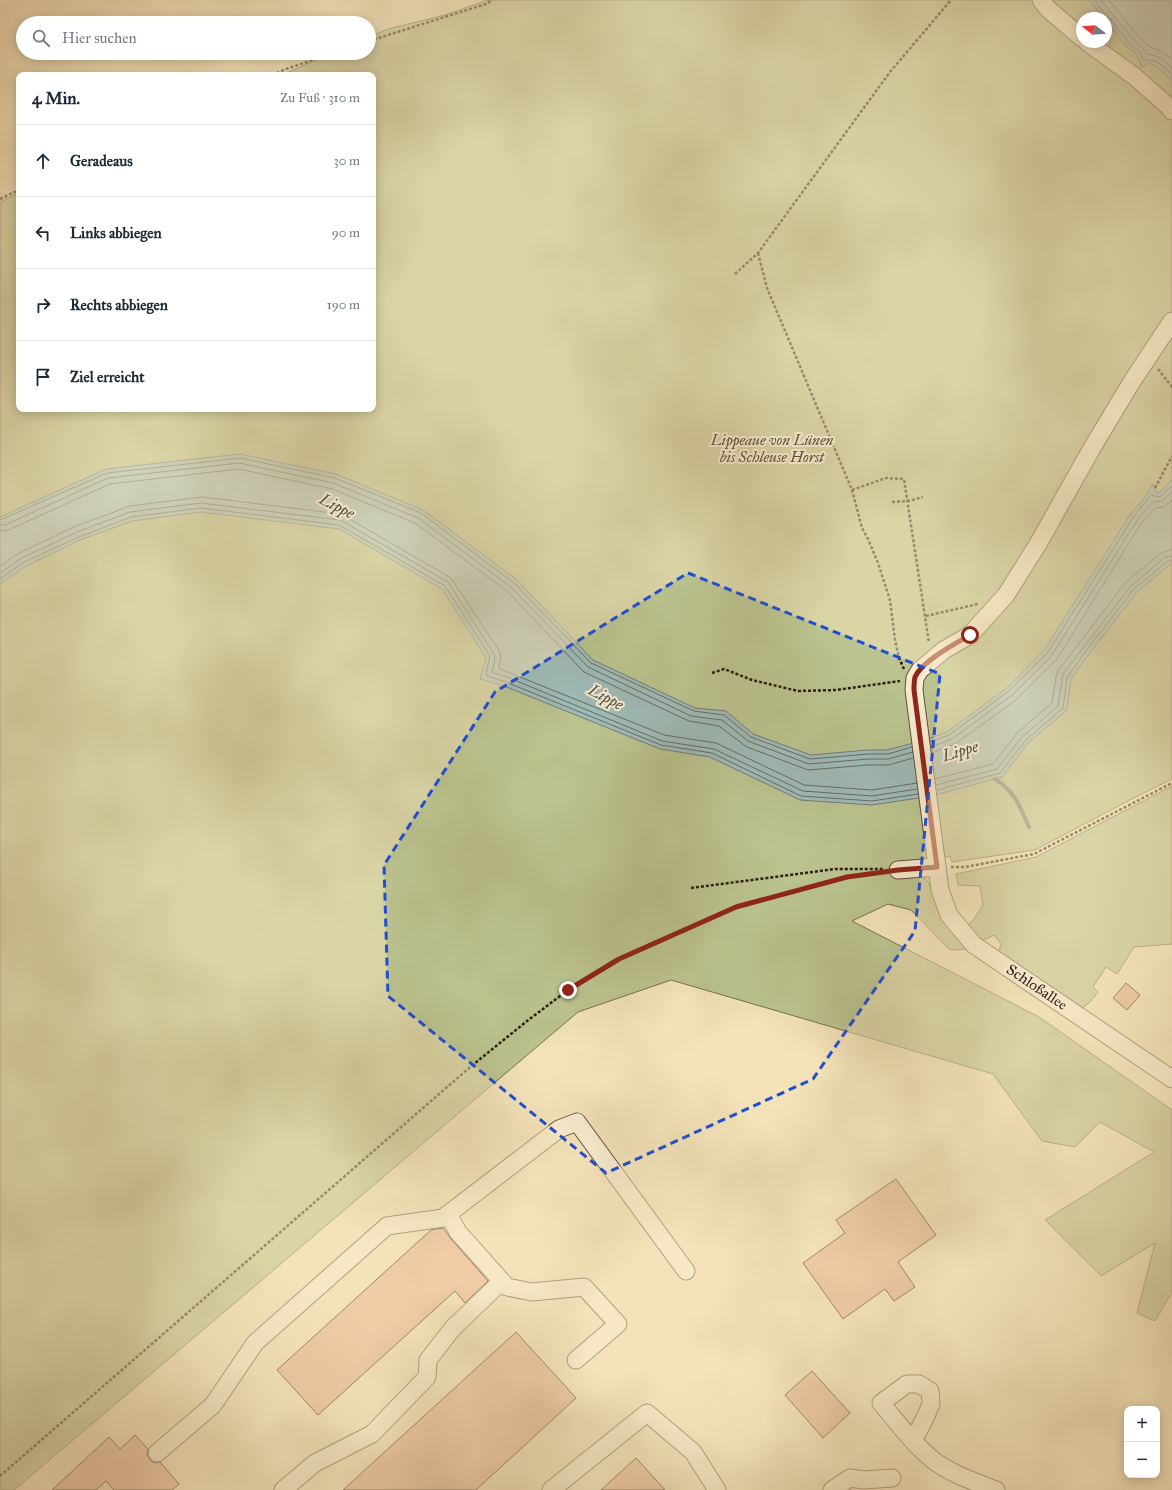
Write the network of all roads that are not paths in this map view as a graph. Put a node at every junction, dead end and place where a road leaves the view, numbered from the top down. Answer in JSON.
{"nodes":[{"id":1,"x":1041,"y":0,"type":"edge"},
{"id":2,"x":1076,"y":33,"type":"edge"},
{"id":3,"x":1095,"y":48,"type":"edge"},
{"id":4,"x":1172,"y":111,"type":"edge"},
{"id":5,"x":1172,"y":321,"type":"edge"},
{"id":6,"x":936,"y":863,"type":"junction"},
{"id":7,"x":898,"y":870,"type":"road end"},
{"id":8,"x":1172,"y":1079,"type":"edge"},
{"id":9,"x":448,"y":1214,"type":"junction"},
{"id":10,"x":686,"y":1271,"type":"dead end"},
{"id":11,"x":502,"y":1281,"type":"junction"},
{"id":12,"x":576,"y":1360,"type":"dead end"},
{"id":13,"x":912,"y":1441,"type":"dead end"},
{"id":14,"x":157,"y":1453,"type":"dead end"},
{"id":15,"x":892,"y":1478,"type":"dead end"},
{"id":16,"x":284,"y":1490,"type":"edge"},
{"id":17,"x":551,"y":1490,"type":"edge"},
{"id":18,"x":717,"y":1490,"type":"edge"},
{"id":19,"x":832,"y":1490,"type":"edge"},
{"id":20,"x":996,"y":1490,"type":"edge"}],
"edges":[{"from":1,"to":2,"type":"street"},
{"from":3,"to":4,"type":"street"},
{"from":5,"to":6,"type":"street","name":"Schloßallee"},
{"from":6,"to":7,"type":"street"},
{"from":6,"to":8,"type":"street","name":"Schloßallee"},
{"from":9,"to":10,"type":"street"},
{"from":9,"to":11,"type":"street"},
{"from":9,"to":14,"type":"street"},
{"from":11,"to":12,"type":"street"},
{"from":11,"to":16,"type":"street"},
{"from":13,"to":20,"type":"street"},
{"from":15,"to":19,"type":"street"},
{"from":17,"to":18,"type":"street"}]}
